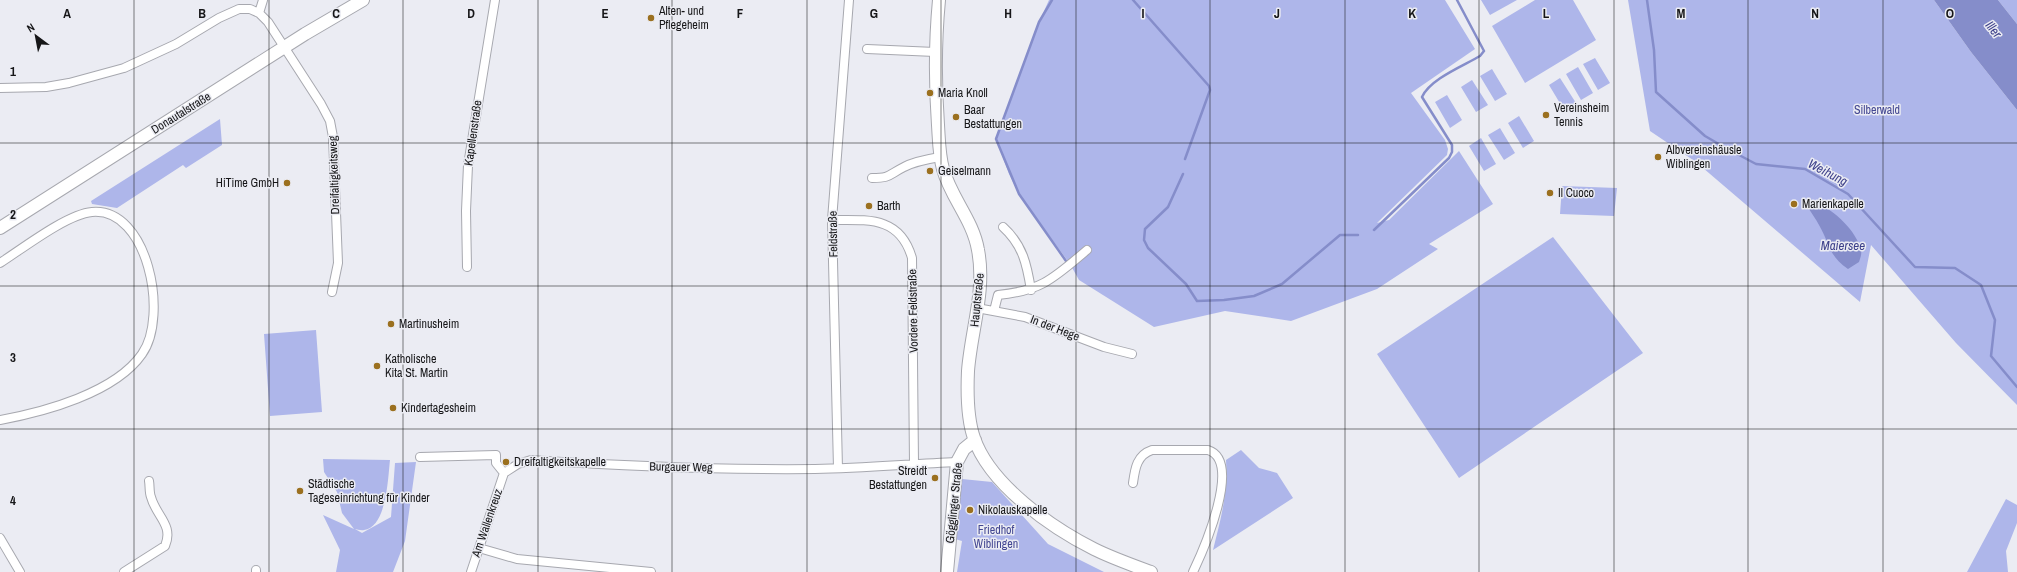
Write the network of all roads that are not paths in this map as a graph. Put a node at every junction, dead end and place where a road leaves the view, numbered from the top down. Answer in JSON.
{"nodes":[{"id":1,"x":263,"y":0,"type":"edge"},
{"id":2,"x":363,"y":0,"type":"edge"},
{"id":3,"x":495,"y":0,"type":"edge"},
{"id":4,"x":849,"y":0,"type":"edge"},
{"id":5,"x":939,"y":0,"type":"edge"},
{"id":6,"x":259,"y":13,"type":"junction"},
{"id":7,"x":285,"y":47,"type":"junction"},
{"id":8,"x":867,"y":49,"type":"dead end"},
{"id":9,"x":935,"y":52,"type":"junction"},
{"id":10,"x":0,"y":88,"type":"edge"},
{"id":11,"x":940,"y":157,"type":"junction"},
{"id":12,"x":872,"y":178,"type":"dead end"},
{"id":13,"x":832,"y":220,"type":"junction"},
{"id":14,"x":1003,"y":227,"type":"dead end"},
{"id":15,"x":0,"y":228,"type":"edge"},
{"id":16,"x":1087,"y":250,"type":"dead end"},
{"id":17,"x":0,"y":263,"type":"edge"},
{"id":18,"x":467,"y":267,"type":"dead end"},
{"id":19,"x":1031,"y":290,"type":"junction"},
{"id":20,"x":332,"y":292,"type":"dead end"},
{"id":21,"x":977,"y":308,"type":"junction"},
{"id":22,"x":994,"y":311,"type":"junction"},
{"id":23,"x":1132,"y":354,"type":"dead end"},
{"id":24,"x":0,"y":420,"type":"edge"},
{"id":25,"x":977,"y":445,"type":"junction"},
{"id":26,"x":420,"y":458,"type":"dead end"},
{"id":27,"x":957,"y":462,"type":"junction"},
{"id":28,"x":914,"y":464,"type":"junction"},
{"id":29,"x":838,"y":468,"type":"junction"},
{"id":30,"x":504,"y":473,"type":"junction"},
{"id":31,"x":149,"y":481,"type":"dead end"},
{"id":32,"x":1133,"y":483,"type":"dead end"},
{"id":33,"x":0,"y":538,"type":"edge"},
{"id":34,"x":479,"y":548,"type":"junction"},
{"id":35,"x":20,"y":572,"type":"edge"},
{"id":36,"x":124,"y":572,"type":"edge"},
{"id":37,"x":471,"y":572,"type":"edge"},
{"id":38,"x":651,"y":572,"type":"edge"},
{"id":39,"x":946,"y":572,"type":"edge"},
{"id":40,"x":1151,"y":572,"type":"edge"},
{"id":41,"x":1193,"y":572,"type":"edge"}],
"edges":[{"from":1,"to":6,"type":"street"},
{"from":2,"to":7,"type":"main road","name":"Donautalstraße"},
{"from":3,"to":18,"type":"street","name":"Kapellenstraße"},
{"from":4,"to":13,"type":"street","name":"Feldstraße"},
{"from":5,"to":9,"type":"main road","name":"Hauptstraße"},
{"from":6,"to":7,"type":"street","name":"Dreifaltigkeitsweg"},
{"from":6,"to":10,"type":"street"},
{"from":7,"to":15,"type":"main road","name":"Donautalstraße"},
{"from":7,"to":20,"type":"street","name":"Dreifaltigkeitsweg"},
{"from":8,"to":9,"type":"street"},
{"from":9,"to":11,"type":"main road","name":"Hauptstraße"},
{"from":11,"to":12,"type":"street"},
{"from":11,"to":21,"type":"main road","name":"Hauptstraße"},
{"from":13,"to":28,"type":"street","name":"Vordere Feldstraße"},
{"from":13,"to":29,"type":"street","name":"Feldstraße"},
{"from":14,"to":19,"type":"street"},
{"from":16,"to":19,"type":"street"},
{"from":17,"to":24,"type":"street"},
{"from":19,"to":22,"type":"street"},
{"from":21,"to":22,"type":"street","name":"In der Hege"},
{"from":21,"to":25,"type":"main road","name":"Hauptstraße"},
{"from":22,"to":23,"type":"street","name":"In der Hege"},
{"from":25,"to":27,"type":"main road","name":"Gögglinger Straße"},
{"from":25,"to":40,"type":"main road","name":"Hauptstraße"},
{"from":26,"to":30,"type":"street"},
{"from":27,"to":28,"type":"street","name":"Burgauer Weg"},
{"from":27,"to":39,"type":"main road","name":"Gögglinger Straße"},
{"from":28,"to":29,"type":"street","name":"Burgauer Weg"},
{"from":29,"to":30,"type":"street","name":"Burgauer Weg"},
{"from":30,"to":34,"type":"street","name":"Am Wallenkreuz"},
{"from":31,"to":36,"type":"street"},
{"from":32,"to":41,"type":"street"},
{"from":33,"to":35,"type":"street"},
{"from":34,"to":37,"type":"street","name":"Am Wallenkreuz"},
{"from":34,"to":38,"type":"street"}]}
